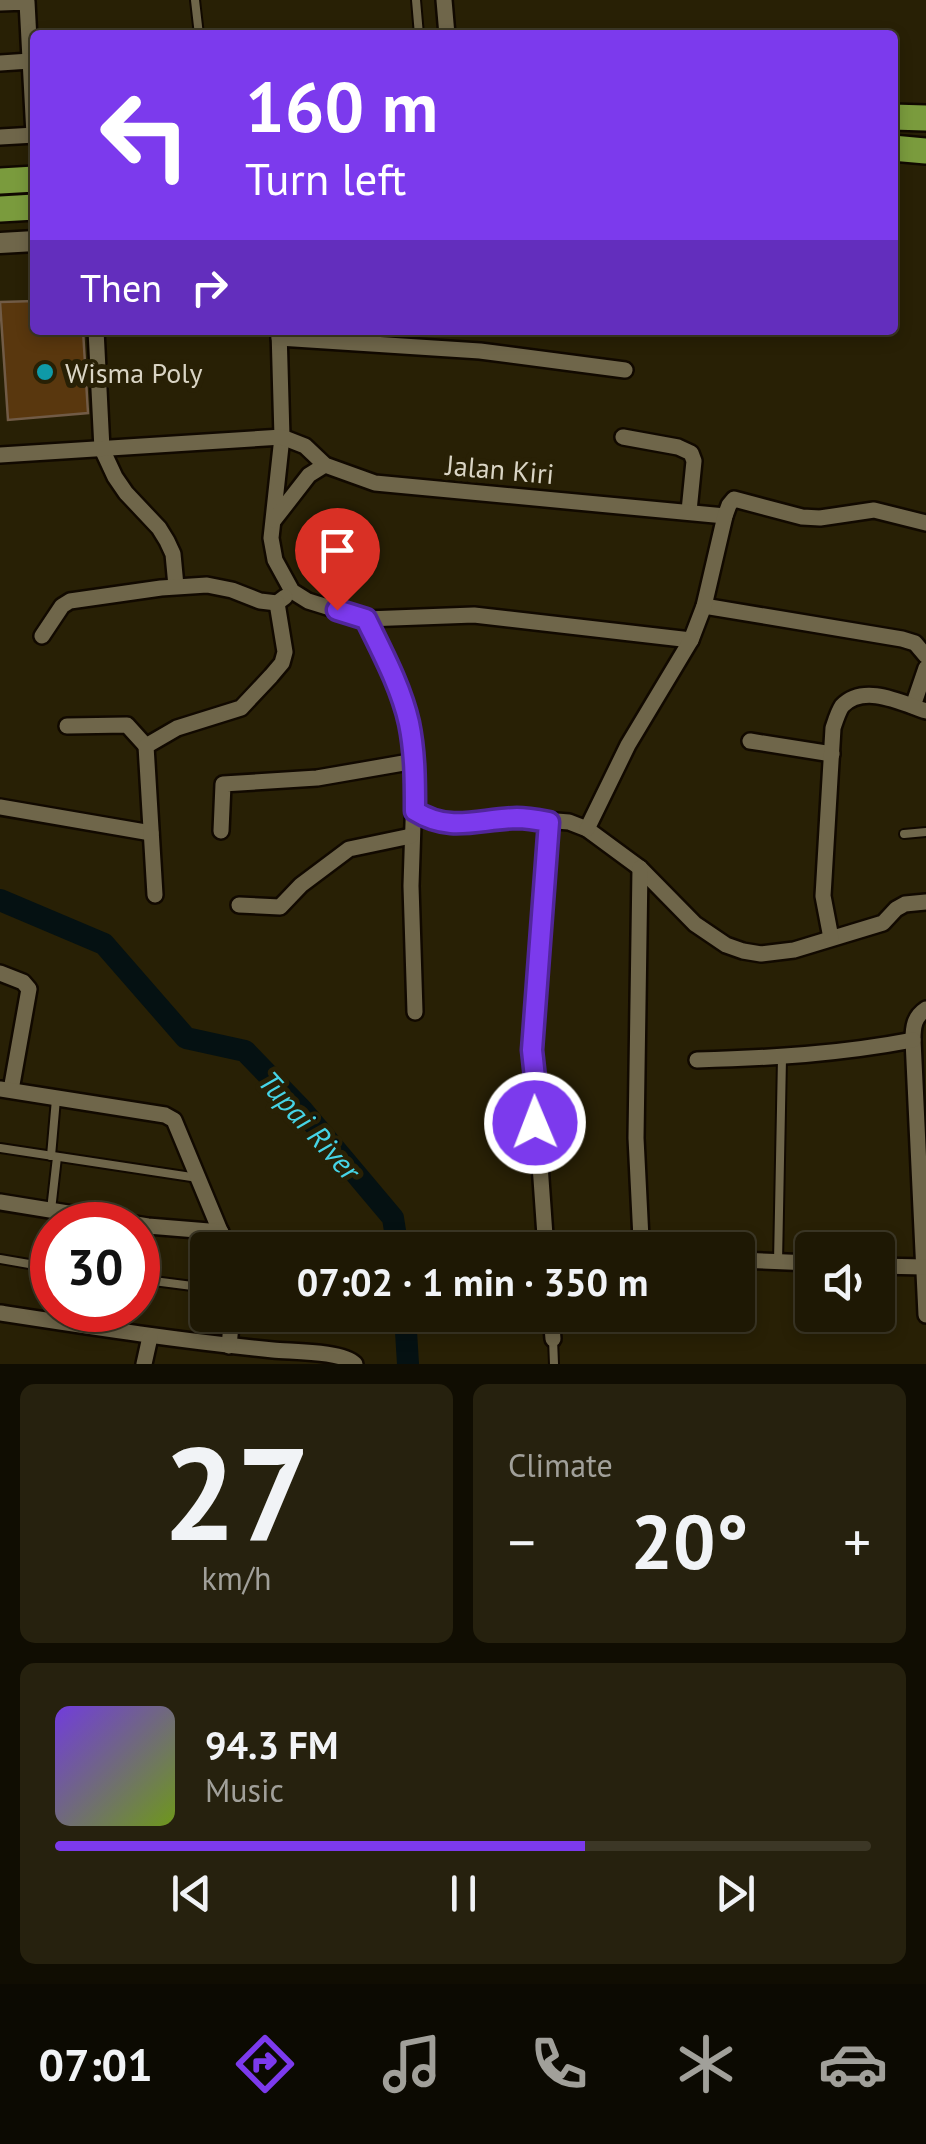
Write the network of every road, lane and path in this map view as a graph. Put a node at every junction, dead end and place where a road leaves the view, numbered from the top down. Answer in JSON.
{"nodes":[{"id":1,"x":195,"y":0,"type":"edge"},
{"id":2,"x":416,"y":0,"type":"edge"},
{"id":3,"x":444,"y":0,"type":"edge"},
{"id":4,"x":27,"y":1,"type":"edge"},
{"id":5,"x":0,"y":3,"type":"edge"},
{"id":6,"x":198,"y":30,"type":"edge"},
{"id":7,"x":419,"y":30,"type":"edge"},
{"id":8,"x":447,"y":30,"type":"edge"},
{"id":9,"x":30,"y":62,"type":"joint"},
{"id":10,"x":0,"y":63,"type":"edge"},
{"id":11,"x":898,"y":117,"type":"edge"},
{"id":12,"x":926,"y":118,"type":"edge"},
{"id":13,"x":30,"y":135,"type":"edge"},
{"id":14,"x":0,"y":137,"type":"edge"},
{"id":15,"x":898,"y":149,"type":"edge"},
{"id":16,"x":926,"y":151,"type":"edge"},
{"id":17,"x":30,"y":179,"type":"edge"},
{"id":18,"x":0,"y":181,"type":"edge"},
{"id":19,"x":30,"y":207,"type":"edge"},
{"id":20,"x":0,"y":209,"type":"edge"},
{"id":21,"x":30,"y":241,"type":"edge"},
{"id":22,"x":0,"y":243,"type":"edge"},
{"id":23,"x":96,"y":335,"type":"edge"},
{"id":24,"x":279,"y":335,"type":"edge"},
{"id":25,"x":291,"y":335,"type":"edge"},
{"id":26,"x":626,"y":370,"type":"dead end"},
{"id":27,"x":282,"y":437,"type":"junction"},
{"id":28,"x":623,"y":437,"type":"dead end"},
{"id":29,"x":102,"y":449,"type":"junction"},
{"id":30,"x":0,"y":455,"type":"edge"},
{"id":31,"x":325,"y":466,"type":"junction"},
{"id":32,"x":689,"y":511,"type":"junction"},
{"id":33,"x":725,"y":516,"type":"junction"},
{"id":34,"x":274,"y":520,"type":"junction"},
{"id":35,"x":926,"y":523,"type":"edge"},
{"id":36,"x":176,"y":586,"type":"junction"},
{"id":37,"x":292,"y":590,"type":"junction"},
{"id":38,"x":277,"y":603,"type":"junction"},
{"id":39,"x":704,"y":606,"type":"junction"},
{"id":40,"x":366,"y":619,"type":"junction"},
{"id":41,"x":42,"y":636,"type":"dead end"},
{"id":42,"x":691,"y":640,"type":"junction"},
{"id":43,"x":926,"y":656,"type":"edge"},
{"id":44,"x":926,"y":668,"type":"edge"},
{"id":45,"x":919,"y":709,"type":"edge"},
{"id":46,"x":67,"y":726,"type":"dead end"},
{"id":47,"x":750,"y":741,"type":"dead end"},
{"id":48,"x":146,"y":746,"type":"junction"},
{"id":49,"x":832,"y":754,"type":"junction"},
{"id":50,"x":414,"y":761,"type":"junction"},
{"id":51,"x":0,"y":807,"type":"edge"},
{"id":52,"x":415,"y":811,"type":"junction"},
{"id":53,"x":549,"y":822,"type":"junction"},
{"id":54,"x":587,"y":829,"type":"junction"},
{"id":55,"x":221,"y":831,"type":"dead end"},
{"id":56,"x":926,"y":832,"type":"edge"},
{"id":57,"x":151,"y":833,"type":"junction"},
{"id":58,"x":904,"y":834,"type":"dead end"},
{"id":59,"x":412,"y":836,"type":"junction"},
{"id":60,"x":640,"y":868,"type":"junction"},
{"id":61,"x":155,"y":895,"type":"dead end"},
{"id":62,"x":926,"y":902,"type":"edge"},
{"id":63,"x":239,"y":905,"type":"dead end"},
{"id":64,"x":831,"y":938,"type":"junction"},
{"id":65,"x":0,"y":973,"type":"edge"},
{"id":66,"x":926,"y":1009,"type":"edge"},
{"id":67,"x":415,"y":1012,"type":"dead end"},
{"id":68,"x":913,"y":1040,"type":"junction"},
{"id":69,"x":782,"y":1058,"type":"junction"},
{"id":70,"x":697,"y":1060,"type":"dead end"},
{"id":71,"x":6,"y":1090,"type":"edge"},
{"id":72,"x":56,"y":1099,"type":"junction"},
{"id":73,"x":0,"y":1148,"type":"edge"},
{"id":74,"x":54,"y":1156,"type":"junction"},
{"id":75,"x":199,"y":1178,"type":"junction"},
{"id":76,"x":0,"y":1202,"type":"edge"},
{"id":77,"x":59,"y":1202,"type":"edge"},
{"id":78,"x":30,"y":1209,"type":"edge"},
{"id":79,"x":160,"y":1227,"type":"edge"},
{"id":80,"x":221,"y":1232,"type":"joint"},
{"id":81,"x":545,"y":1232,"type":"edge"},
{"id":82,"x":641,"y":1232,"type":"edge"},
{"id":83,"x":0,"y":1260,"type":"edge"},
{"id":84,"x":755,"y":1261,"type":"edge"},
{"id":85,"x":778,"y":1262,"type":"junction"},
{"id":86,"x":795,"y":1262,"type":"edge"},
{"id":87,"x":30,"y":1265,"type":"edge"},
{"id":88,"x":895,"y":1267,"type":"edge"},
{"id":89,"x":924,"y":1268,"type":"edge"},
{"id":90,"x":160,"y":1283,"type":"edge"},
{"id":91,"x":190,"y":1286,"type":"edge"},
{"id":92,"x":0,"y":1313,"type":"edge"},
{"id":93,"x":30,"y":1314,"type":"edge"},
{"id":94,"x":926,"y":1316,"type":"edge"},
{"id":95,"x":130,"y":1332,"type":"edge"},
{"id":96,"x":230,"y":1332,"type":"edge"},
{"id":97,"x":552,"y":1332,"type":"edge"},
{"id":98,"x":150,"y":1337,"type":"junction"},
{"id":99,"x":553,"y":1339,"type":"joint"},
{"id":100,"x":228,"y":1346,"type":"junction"},
{"id":101,"x":254,"y":1356,"type":"edge"},
{"id":102,"x":311,"y":1359,"type":"edge"},
{"id":103,"x":144,"y":1364,"type":"edge"},
{"id":104,"x":355,"y":1364,"type":"edge"},
{"id":105,"x":554,"y":1364,"type":"edge"}],
"edges":[{"from":1,"to":6,"type":"lane"},
{"from":2,"to":7,"type":"lane"},
{"from":3,"to":8,"type":"street"},
{"from":4,"to":5,"type":"street"},
{"from":4,"to":9,"type":"street"},
{"from":9,"to":10,"type":"street"},
{"from":11,"to":12,"type":"main road"},
{"from":13,"to":14,"type":"street"},
{"from":15,"to":16,"type":"main road"},
{"from":17,"to":18,"type":"main road"},
{"from":19,"to":20,"type":"main road"},
{"from":21,"to":22,"type":"street"},
{"from":23,"to":29,"type":"street"},
{"from":24,"to":27,"type":"street"},
{"from":25,"to":26,"type":"street"},
{"from":27,"to":29,"type":"street"},
{"from":27,"to":31,"type":"street","name":"Jalan Kiri"},
{"from":27,"to":34,"type":"street"},
{"from":28,"to":32,"type":"street"},
{"from":29,"to":30,"type":"street"},
{"from":29,"to":36,"type":"street"},
{"from":31,"to":32,"type":"street","name":"Jalan Kiri"},
{"from":31,"to":34,"type":"street"},
{"from":32,"to":33,"type":"street","name":"Jalan Kiri"},
{"from":33,"to":35,"type":"street"},
{"from":33,"to":39,"type":"street"},
{"from":34,"to":37,"type":"street"},
{"from":36,"to":38,"type":"street"},
{"from":36,"to":41,"type":"street"},
{"from":37,"to":38,"type":"street"},
{"from":37,"to":40,"type":"street"},
{"from":38,"to":48,"type":"street"},
{"from":39,"to":42,"type":"street"},
{"from":39,"to":43,"type":"street"},
{"from":40,"to":42,"type":"street"},
{"from":40,"to":50,"type":"street"},
{"from":42,"to":54,"type":"street"},
{"from":44,"to":45,"type":"street"},
{"from":45,"to":49,"type":"street"},
{"from":46,"to":48,"type":"street"},
{"from":47,"to":49,"type":"street"},
{"from":48,"to":57,"type":"street"},
{"from":49,"to":64,"type":"street"},
{"from":50,"to":52,"type":"street"},
{"from":50,"to":55,"type":"street"},
{"from":51,"to":57,"type":"street"},
{"from":52,"to":53,"type":"street"},
{"from":52,"to":59,"type":"street"},
{"from":53,"to":54,"type":"street"},
{"from":53,"to":81,"type":"street"},
{"from":54,"to":60,"type":"street"},
{"from":56,"to":58,"type":"lane"},
{"from":57,"to":61,"type":"street"},
{"from":59,"to":63,"type":"street"},
{"from":59,"to":67,"type":"street"},
{"from":60,"to":64,"type":"street"},
{"from":60,"to":82,"type":"street"},
{"from":62,"to":64,"type":"street"},
{"from":65,"to":71,"type":"street"},
{"from":66,"to":68,"type":"street"},
{"from":68,"to":69,"type":"street"},
{"from":68,"to":89,"type":"street"},
{"from":69,"to":70,"type":"street"},
{"from":69,"to":85,"type":"lane"},
{"from":71,"to":72,"type":"street"},
{"from":72,"to":74,"type":"lane"},
{"from":72,"to":75,"type":"street"},
{"from":73,"to":74,"type":"lane"},
{"from":74,"to":75,"type":"lane"},
{"from":74,"to":77,"type":"lane"},
{"from":75,"to":80,"type":"street"},
{"from":76,"to":78,"type":"street"},
{"from":79,"to":80,"type":"street"},
{"from":83,"to":87,"type":"lane"},
{"from":84,"to":85,"type":"street"},
{"from":85,"to":86,"type":"street"},
{"from":88,"to":89,"type":"street"},
{"from":89,"to":94,"type":"street"},
{"from":90,"to":91,"type":"lane"},
{"from":92,"to":93,"type":"street"},
{"from":95,"to":98,"type":"street"},
{"from":96,"to":100,"type":"street"},
{"from":97,"to":99,"type":"street"},
{"from":98,"to":100,"type":"street"},
{"from":98,"to":103,"type":"street"},
{"from":99,"to":105,"type":"lane"},
{"from":100,"to":101,"type":"street"},
{"from":101,"to":102,"type":"street"},
{"from":102,"to":104,"type":"street"}]}
